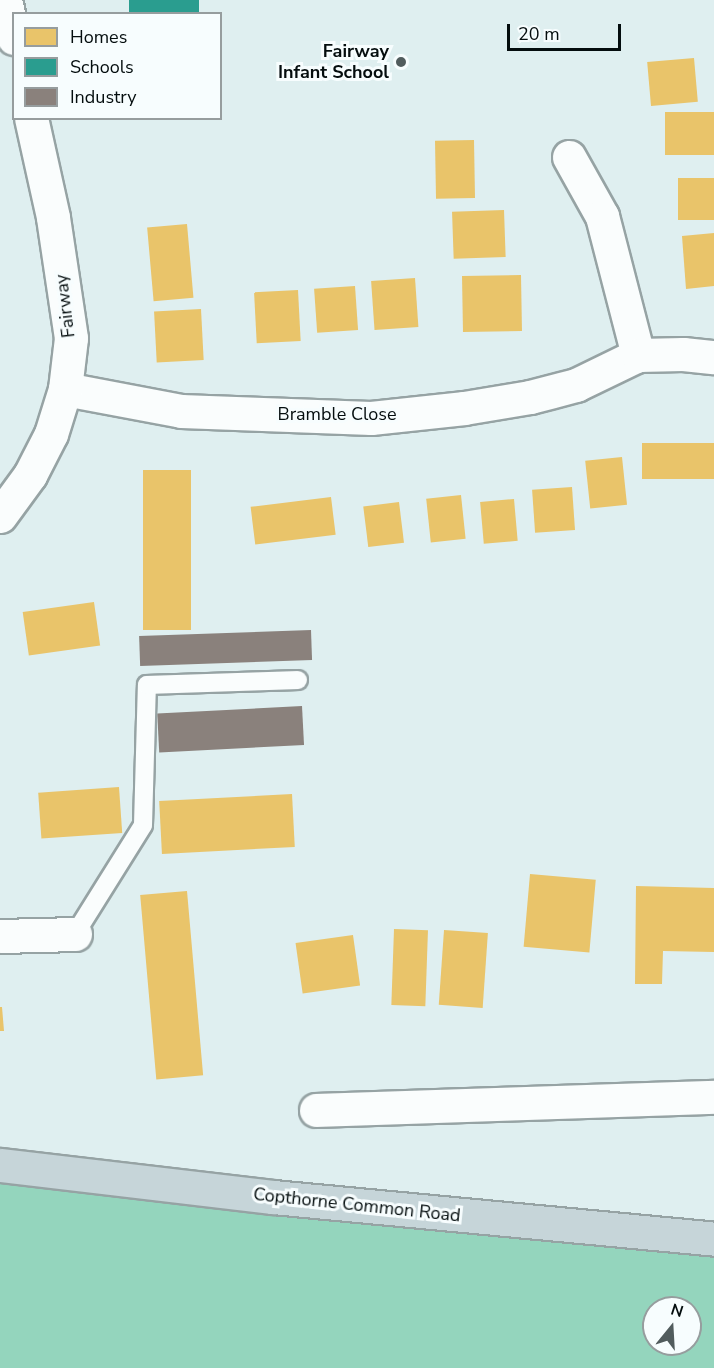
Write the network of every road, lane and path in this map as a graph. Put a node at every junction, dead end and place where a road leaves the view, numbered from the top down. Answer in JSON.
{"nodes":[{"id":1,"x":5,"y":0,"type":"edge"},
{"id":2,"x":12,"y":30,"type":"edge"},
{"id":3,"x":31,"y":120,"type":"edge"},
{"id":4,"x":569,"y":157,"type":"dead end"},
{"id":5,"x":638,"y":355,"type":"junction"},
{"id":6,"x":714,"y":357,"type":"edge"},
{"id":7,"x":65,"y":388,"type":"junction"},
{"id":8,"x":0,"y":516,"type":"edge"},
{"id":9,"x":298,"y":680,"type":"dead end"},
{"id":10,"x":75,"y":934,"type":"joint"},
{"id":11,"x":0,"y":936,"type":"edge"},
{"id":12,"x":714,"y":1097,"type":"edge"},
{"id":13,"x":315,"y":1110,"type":"dead end"},
{"id":14,"x":0,"y":1165,"type":"edge"},
{"id":15,"x":714,"y":1239,"type":"edge"}],
"edges":[{"from":1,"to":2,"type":"street"},
{"from":3,"to":7,"type":"street","name":"Fairway"},
{"from":4,"to":5,"type":"street"},
{"from":5,"to":6,"type":"street","name":"Bramble Close"},
{"from":5,"to":7,"type":"street","name":"Bramble Close"},
{"from":7,"to":8,"type":"street","name":"Fairway"},
{"from":9,"to":10,"type":"lane"},
{"from":10,"to":11,"type":"street"},
{"from":12,"to":13,"type":"street"},
{"from":14,"to":15,"type":"highway","name":"Copthorne Common Road"}]}
